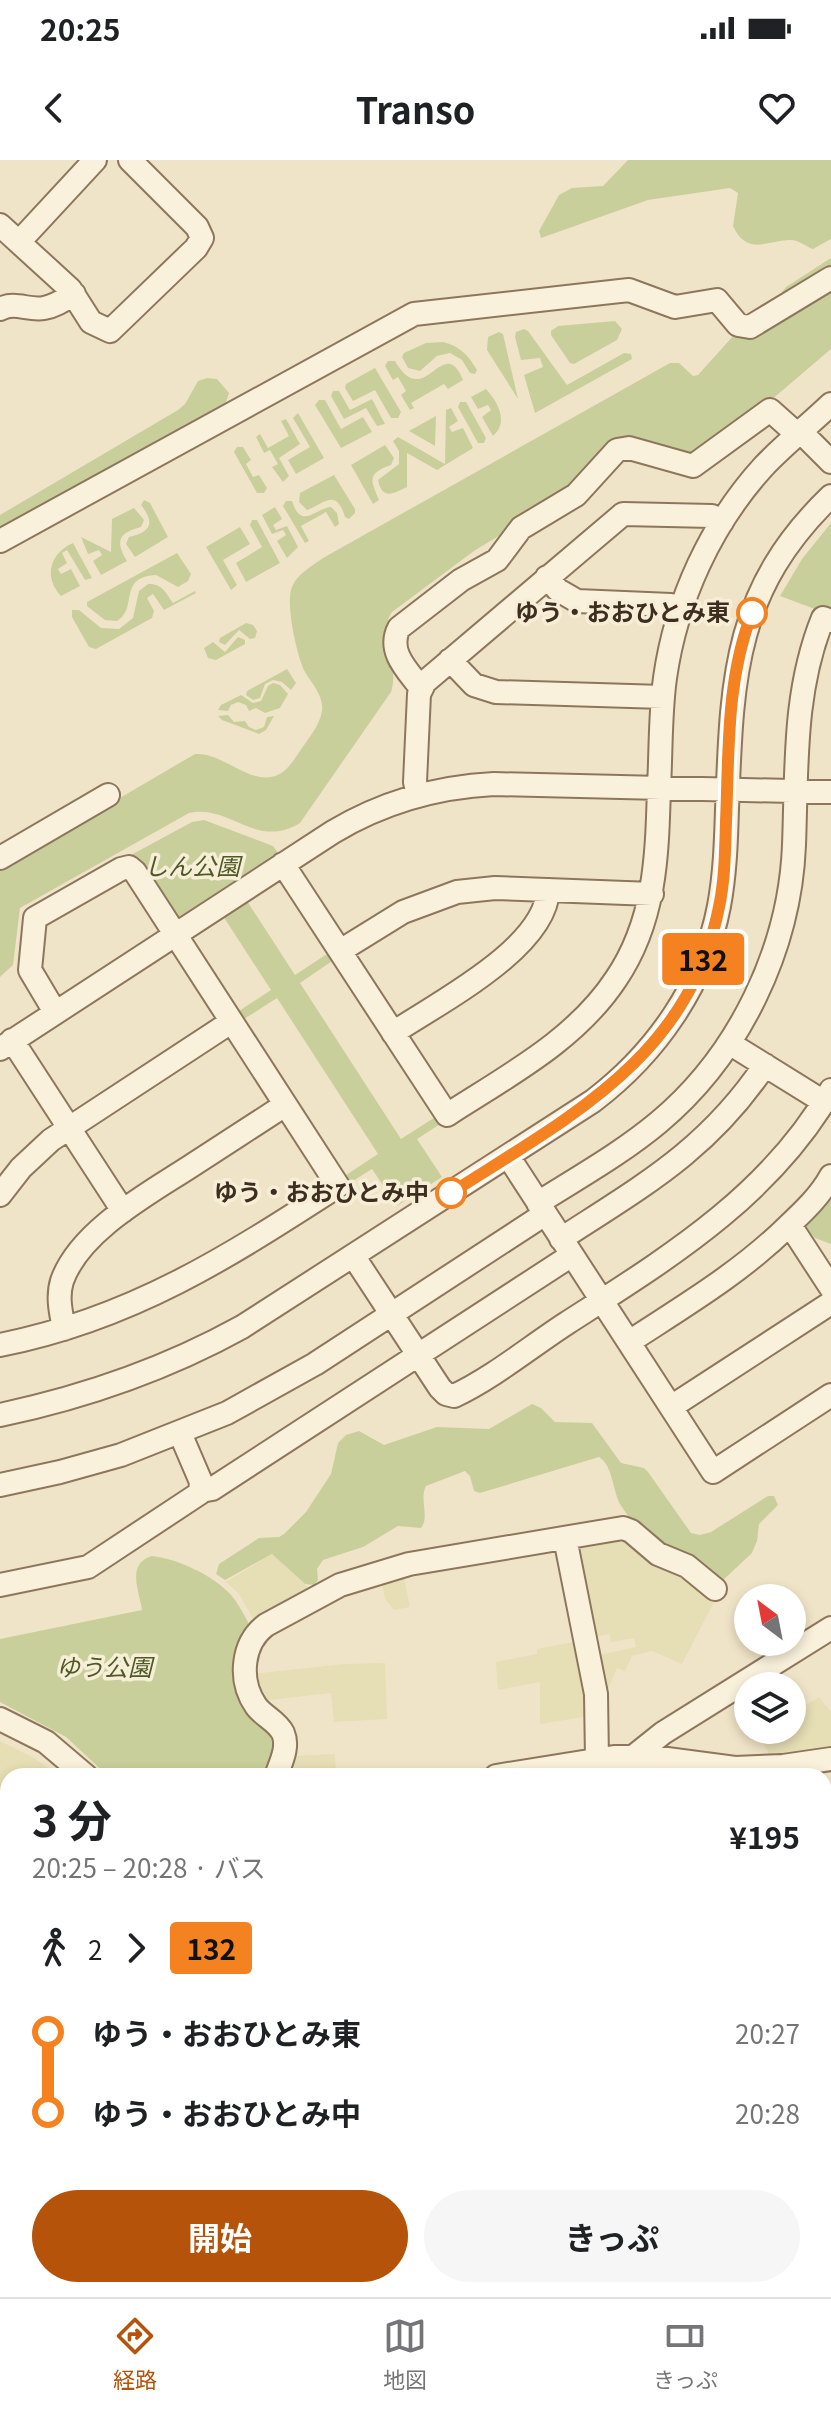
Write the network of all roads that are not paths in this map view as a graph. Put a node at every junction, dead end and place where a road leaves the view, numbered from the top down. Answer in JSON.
{"nodes":[{"id":1,"x":95,"y":160,"type":"edge"},
{"id":2,"x":130,"y":160,"type":"edge"},
{"id":3,"x":0,"y":225,"type":"edge"},
{"id":4,"x":19,"y":242,"type":"junction"},
{"id":5,"x":831,"y":278,"type":"edge"},
{"id":6,"x":74,"y":294,"type":"junction"},
{"id":7,"x":0,"y":309,"type":"edge"},
{"id":8,"x":831,"y":404,"type":"edge"},
{"id":9,"x":799,"y":433,"type":"junction"},
{"id":10,"x":831,"y":462,"type":"edge"},
{"id":11,"x":831,"y":496,"type":"edge"},
{"id":12,"x":722,"y":522,"type":"junction"},
{"id":13,"x":0,"y":541,"type":"edge"},
{"id":14,"x":547,"y":577,"type":"junction"},
{"id":15,"x":681,"y":608,"type":"junction"},
{"id":16,"x":831,"y":621,"type":"edge"},
{"id":17,"x":450,"y":660,"type":"junction"},
{"id":18,"x":420,"y":687,"type":"junction"},
{"id":19,"x":663,"y":697,"type":"junction"},
{"id":20,"x":659,"y":788,"type":"junction"},
{"id":21,"x":728,"y":790,"type":"junction"},
{"id":22,"x":796,"y":792,"type":"junction"},
{"id":23,"x":831,"y":792,"type":"edge"},
{"id":24,"x":108,"y":795,"type":"dead end"},
{"id":25,"x":418,"y":795,"type":"junction"},
{"id":26,"x":0,"y":858,"type":"edge"},
{"id":27,"x":283,"y":864,"type":"junction"},
{"id":28,"x":548,"y":890,"type":"junction"},
{"id":29,"x":652,"y":894,"type":"junction"},
{"id":30,"x":174,"y":934,"type":"junction"},
{"id":31,"x":340,"y":951,"type":"junction"},
{"id":32,"x":55,"y":1012,"type":"junction"},
{"id":33,"x":231,"y":1022,"type":"junction"},
{"id":34,"x":393,"y":1033,"type":"junction"},
{"id":35,"x":729,"y":1043,"type":"junction"},
{"id":36,"x":6,"y":1044,"type":"edge"},
{"id":37,"x":765,"y":1065,"type":"junction"},
{"id":38,"x":828,"y":1096,"type":"edge"},
{"id":39,"x":285,"y":1105,"type":"junction"},
{"id":40,"x":69,"y":1128,"type":"junction"},
{"id":41,"x":508,"y":1156,"type":"junction"},
{"id":42,"x":831,"y":1176,"type":"edge"},
{"id":43,"x":0,"y":1195,"type":"edge"},
{"id":44,"x":542,"y":1208,"type":"junction"},
{"id":45,"x":123,"y":1211,"type":"junction"},
{"id":46,"x":790,"y":1225,"type":"junction"},
{"id":47,"x":567,"y":1247,"type":"junction"},
{"id":48,"x":354,"y":1257,"type":"junction"},
{"id":49,"x":831,"y":1288,"type":"edge"},
{"id":50,"x":602,"y":1301,"type":"junction"},
{"id":51,"x":831,"y":1303,"type":"edge"},
{"id":52,"x":391,"y":1314,"type":"junction"},
{"id":53,"x":64,"y":1329,"type":"junction"},
{"id":54,"x":629,"y":1342,"type":"junction"},
{"id":55,"x":0,"y":1345,"type":"edge"},
{"id":56,"x":418,"y":1355,"type":"junction"},
{"id":57,"x":831,"y":1395,"type":"edge"},
{"id":58,"x":671,"y":1407,"type":"junction"},
{"id":59,"x":0,"y":1415,"type":"edge"},
{"id":60,"x":180,"y":1433,"type":"junction"},
{"id":61,"x":0,"y":1485,"type":"edge"},
{"id":62,"x":201,"y":1491,"type":"junction"},
{"id":63,"x":565,"y":1538,"type":"junction"},
{"id":64,"x":0,"y":1585,"type":"edge"},
{"id":65,"x":715,"y":1589,"type":"dead end"},
{"id":66,"x":831,"y":1628,"type":"edge"},
{"id":67,"x":0,"y":1719,"type":"edge"},
{"id":68,"x":831,"y":1759,"type":"edge"},
{"id":69,"x":597,"y":1760,"type":"junction"},
{"id":70,"x":628,"y":1766,"type":"edge"},
{"id":71,"x":78,"y":1768,"type":"edge"},
{"id":72,"x":279,"y":1768,"type":"edge"},
{"id":73,"x":546,"y":1768,"type":"edge"}],
"edges":[{"from":1,"to":4,"type":"street"},
{"from":2,"to":6,"type":"street"},
{"from":3,"to":4,"type":"street"},
{"from":4,"to":6,"type":"street"},
{"from":5,"to":13,"type":"street"},
{"from":6,"to":7,"type":"street"},
{"from":8,"to":9,"type":"street"},
{"from":9,"to":10,"type":"street"},
{"from":9,"to":12,"type":"street"},
{"from":9,"to":18,"type":"street"},
{"from":11,"to":21,"type":"street"},
{"from":12,"to":14,"type":"street"},
{"from":12,"to":15,"type":"street"},
{"from":14,"to":15,"type":"street"},
{"from":14,"to":17,"type":"street"},
{"from":15,"to":19,"type":"street"},
{"from":16,"to":22,"type":"street"},
{"from":17,"to":18,"type":"street"},
{"from":17,"to":19,"type":"street"},
{"from":18,"to":25,"type":"street"},
{"from":19,"to":20,"type":"street"},
{"from":20,"to":21,"type":"street"},
{"from":20,"to":25,"type":"street"},
{"from":20,"to":29,"type":"street"},
{"from":21,"to":22,"type":"street"},
{"from":21,"to":41,"type":"street"},
{"from":22,"to":23,"type":"street"},
{"from":22,"to":35,"type":"street"},
{"from":24,"to":26,"type":"street"},
{"from":25,"to":27,"type":"street"},
{"from":27,"to":30,"type":"street"},
{"from":27,"to":31,"type":"street"},
{"from":28,"to":29,"type":"street"},
{"from":28,"to":31,"type":"street"},
{"from":28,"to":34,"type":"street"},
{"from":29,"to":34,"type":"street"},
{"from":30,"to":32,"type":"street"},
{"from":30,"to":32,"type":"street"},
{"from":30,"to":33,"type":"street"},
{"from":31,"to":34,"type":"street"},
{"from":32,"to":36,"type":"street"},
{"from":33,"to":39,"type":"street"},
{"from":33,"to":40,"type":"street"},
{"from":35,"to":37,"type":"street"},
{"from":35,"to":44,"type":"street"},
{"from":36,"to":40,"type":"street"},
{"from":37,"to":38,"type":"street"},
{"from":37,"to":47,"type":"street"},
{"from":38,"to":50,"type":"street"},
{"from":39,"to":45,"type":"street"},
{"from":39,"to":53,"type":"street"},
{"from":40,"to":43,"type":"street"},
{"from":40,"to":45,"type":"street"},
{"from":41,"to":44,"type":"street"},
{"from":41,"to":48,"type":"street"},
{"from":42,"to":46,"type":"street"},
{"from":44,"to":47,"type":"street"},
{"from":44,"to":52,"type":"street"},
{"from":45,"to":53,"type":"street"},
{"from":46,"to":49,"type":"street"},
{"from":46,"to":54,"type":"street"},
{"from":47,"to":50,"type":"street"},
{"from":47,"to":56,"type":"street"},
{"from":48,"to":52,"type":"street"},
{"from":48,"to":59,"type":"street"},
{"from":50,"to":54,"type":"street"},
{"from":50,"to":56,"type":"street"},
{"from":51,"to":58,"type":"street"},
{"from":52,"to":56,"type":"street"},
{"from":52,"to":60,"type":"street"},
{"from":53,"to":55,"type":"street"},
{"from":54,"to":58,"type":"street"},
{"from":56,"to":62,"type":"street"},
{"from":57,"to":58,"type":"street"},
{"from":60,"to":61,"type":"street"},
{"from":60,"to":62,"type":"street"},
{"from":62,"to":64,"type":"street"},
{"from":63,"to":65,"type":"street"},
{"from":63,"to":69,"type":"street"},
{"from":63,"to":72,"type":"street"},
{"from":66,"to":70,"type":"street"},
{"from":67,"to":71,"type":"street"},
{"from":68,"to":70,"type":"street"},
{"from":69,"to":70,"type":"street"},
{"from":69,"to":73,"type":"street"}]}
